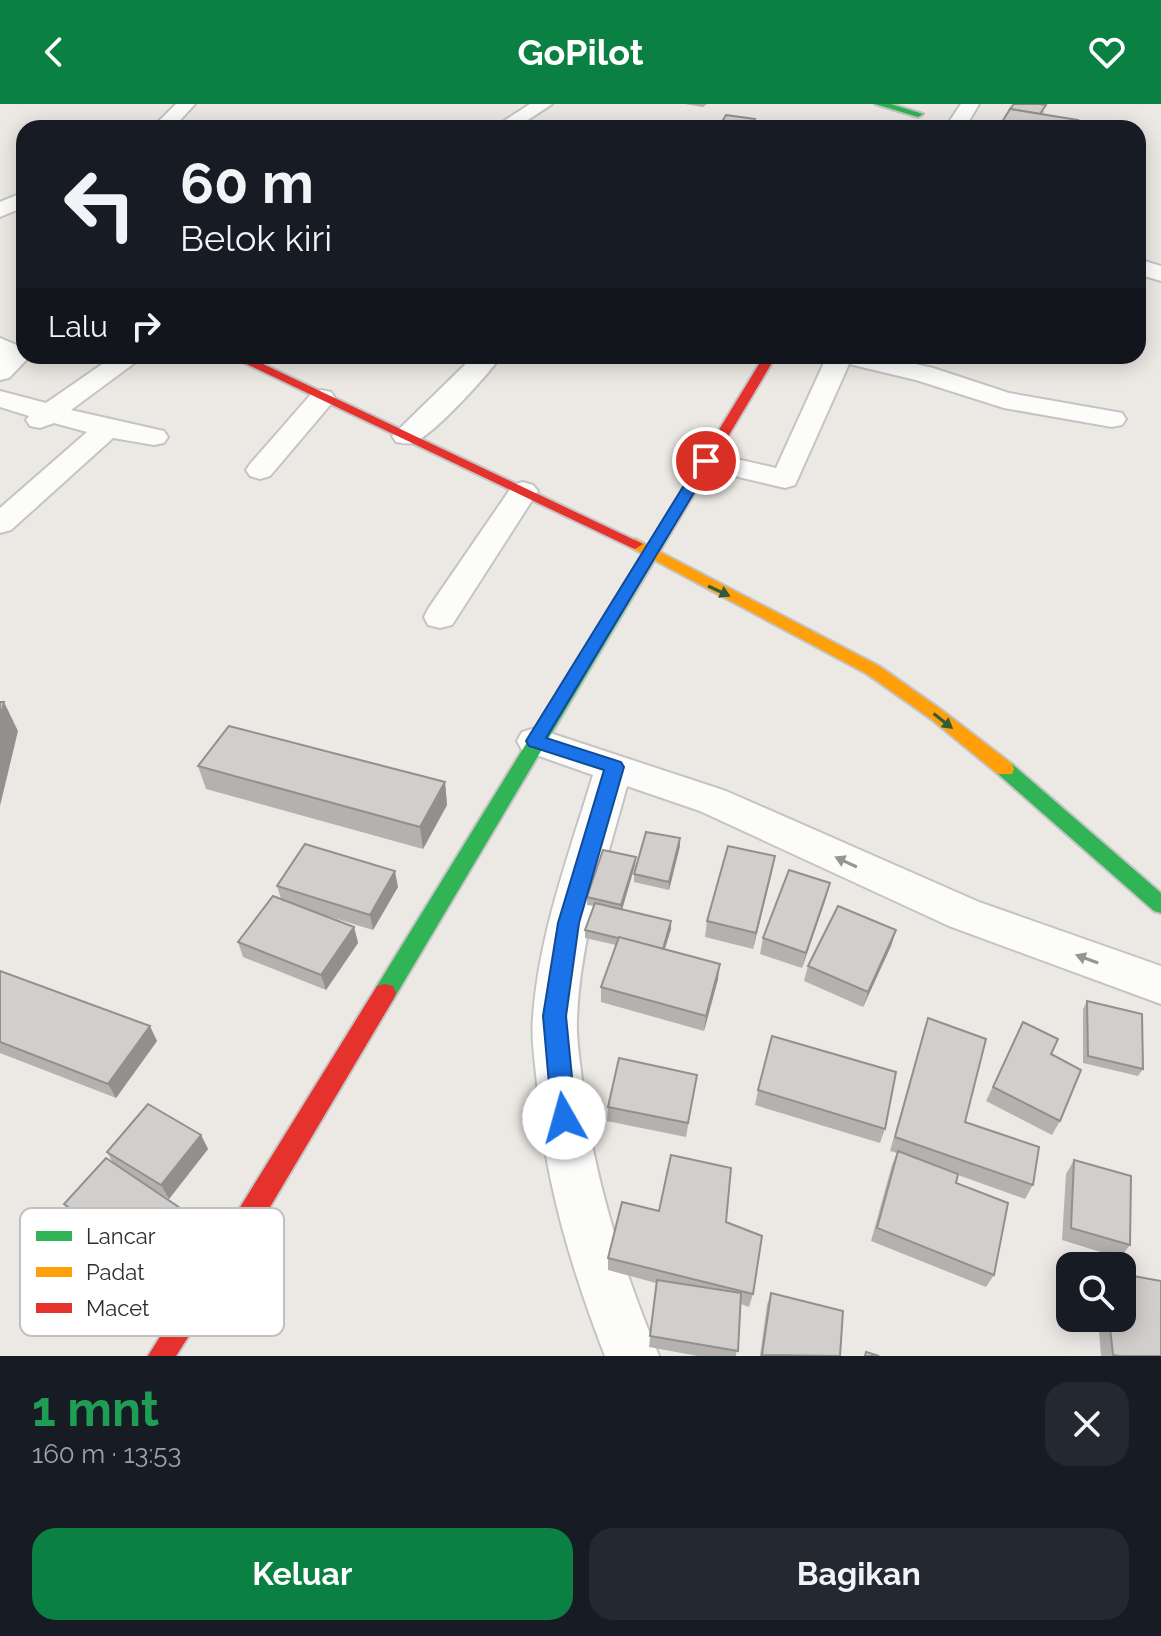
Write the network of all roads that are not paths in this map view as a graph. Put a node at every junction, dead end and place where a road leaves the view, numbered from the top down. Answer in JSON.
{"nodes":[{"id":1,"x":186,"y":104,"type":"edge"},
{"id":2,"x":543,"y":104,"type":"edge"},
{"id":3,"x":880,"y":104,"type":"edge"},
{"id":4,"x":917,"y":115,"type":"edge"},
{"id":5,"x":170,"y":120,"type":"edge"},
{"id":6,"x":512,"y":120,"type":"edge"},
{"id":7,"x":16,"y":357,"type":"edge"},
{"id":8,"x":120,"y":364,"type":"edge"},
{"id":9,"x":252,"y":364,"type":"edge"},
{"id":10,"x":480,"y":364,"type":"edge"},
{"id":11,"x":765,"y":364,"type":"edge"},
{"id":12,"x":836,"y":364,"type":"edge"},
{"id":13,"x":882,"y":364,"type":"edge"},
{"id":14,"x":0,"y":372,"type":"edge"},
{"id":15,"x":322,"y":398,"type":"junction"},
{"id":16,"x":0,"y":399,"type":"edge"},
{"id":17,"x":46,"y":416,"type":"junction"},
{"id":18,"x":1112,"y":419,"type":"dead end"},
{"id":19,"x":107,"y":429,"type":"junction"},
{"id":20,"x":406,"y":436,"type":"junction"},
{"id":21,"x":154,"y":437,"type":"dead end"},
{"id":22,"x":706,"y":461,"type":"junction"},
{"id":23,"x":260,"y":470,"type":"dead end"},
{"id":24,"x":523,"y":491,"type":"junction"},
{"id":25,"x":0,"y":524,"type":"edge"},
{"id":26,"x":651,"y":552,"type":"junction"},
{"id":27,"x":440,"y":617,"type":"dead end"},
{"id":28,"x":535,"y":741,"type":"junction"},
{"id":29,"x":614,"y":767,"type":"junction"},
{"id":30,"x":1161,"y":905,"type":"edge"},
{"id":31,"x":1161,"y":985,"type":"edge"},
{"id":32,"x":254,"y":1208,"type":"edge"},
{"id":33,"x":174,"y":1336,"type":"edge"},
{"id":34,"x":161,"y":1356,"type":"edge"},
{"id":35,"x":632,"y":1356,"type":"edge"}],
"edges":[{"from":1,"to":5,"type":"street"},
{"from":2,"to":6,"type":"street"},
{"from":3,"to":4,"type":"street"},
{"from":7,"to":14,"type":"street"},
{"from":8,"to":17,"type":"street"},
{"from":9,"to":15,"type":"street"},
{"from":10,"to":20,"type":"street"},
{"from":11,"to":22,"type":"street"},
{"from":12,"to":22,"type":"street"},
{"from":13,"to":18,"type":"street"},
{"from":15,"to":20,"type":"street"},
{"from":15,"to":23,"type":"street"},
{"from":16,"to":17,"type":"street"},
{"from":17,"to":19,"type":"street"},
{"from":19,"to":21,"type":"street"},
{"from":19,"to":25,"type":"street"},
{"from":20,"to":24,"type":"street"},
{"from":22,"to":26,"type":"street"},
{"from":24,"to":26,"type":"street"},
{"from":24,"to":27,"type":"street"},
{"from":26,"to":28,"type":"street"},
{"from":26,"to":30,"type":"street","one_way":true},
{"from":28,"to":29,"type":"street"},
{"from":28,"to":32,"type":"street"},
{"from":31,"to":29,"type":"street","one_way":true},
{"from":29,"to":35,"type":"street"},
{"from":33,"to":34,"type":"street"}]}
